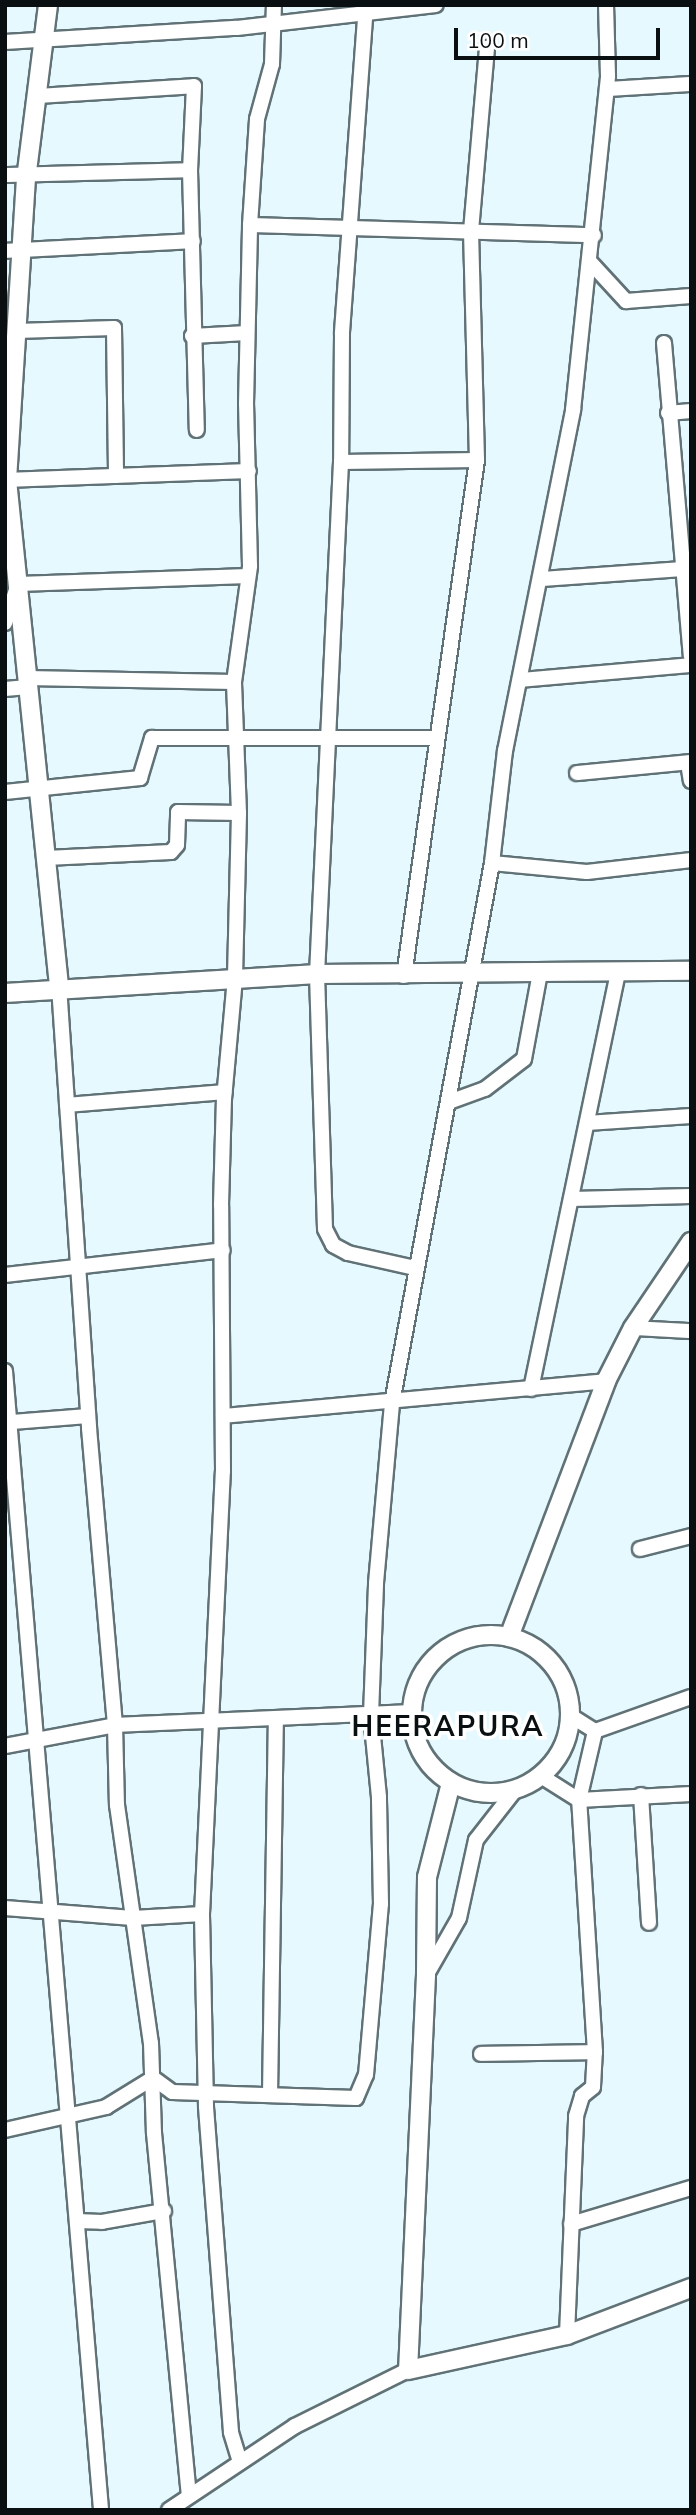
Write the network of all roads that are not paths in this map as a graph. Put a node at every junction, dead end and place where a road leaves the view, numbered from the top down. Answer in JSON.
{"nodes":[{"id":1,"x":48,"y":5,"type":"edge"},
{"id":2,"x":274,"y":5,"type":"edge"},
{"id":3,"x":436,"y":5,"type":"edge"},
{"id":4,"x":606,"y":5,"type":"edge"},
{"id":5,"x":366,"y":10,"type":"edge"},
{"id":6,"x":274,"y":25,"type":"junction"},
{"id":7,"x":5,"y":42,"type":"edge"},
{"id":8,"x":43,"y":42,"type":"junction"},
{"id":9,"x":486,"y":48,"type":"dead end"},
{"id":10,"x":691,"y":84,"type":"edge"},
{"id":11,"x":607,"y":89,"type":"junction"},
{"id":12,"x":37,"y":96,"type":"junction"},
{"id":13,"x":190,"y":170,"type":"junction"},
{"id":14,"x":5,"y":175,"type":"edge"},
{"id":15,"x":26,"y":178,"type":"junction"},
{"id":16,"x":250,"y":225,"type":"junction"},
{"id":17,"x":350,"y":229,"type":"junction"},
{"id":18,"x":471,"y":231,"type":"junction"},
{"id":19,"x":594,"y":235,"type":"junction"},
{"id":20,"x":193,"y":241,"type":"junction"},
{"id":21,"x":13,"y":251,"type":"edge"},
{"id":22,"x":591,"y":263,"type":"junction"},
{"id":23,"x":691,"y":296,"type":"edge"},
{"id":24,"x":16,"y":331,"type":"junction"},
{"id":25,"x":247,"y":333,"type":"junction"},
{"id":26,"x":192,"y":335,"type":"junction"},
{"id":27,"x":664,"y":343,"type":"dead end"},
{"id":28,"x":691,"y":411,"type":"edge"},
{"id":29,"x":668,"y":413,"type":"junction"},
{"id":30,"x":197,"y":430,"type":"dead end"},
{"id":31,"x":477,"y":460,"type":"junction"},
{"id":32,"x":341,"y":461,"type":"junction"},
{"id":33,"x":249,"y":471,"type":"junction"},
{"id":34,"x":116,"y":476,"type":"junction"},
{"id":35,"x":6,"y":480,"type":"edge"},
{"id":36,"x":683,"y":569,"type":"junction"},
{"id":37,"x":248,"y":576,"type":"junction"},
{"id":38,"x":542,"y":579,"type":"junction"},
{"id":39,"x":18,"y":584,"type":"junction"},
{"id":40,"x":5,"y":623,"type":"edge"},
{"id":41,"x":691,"y":656,"type":"edge"},
{"id":42,"x":691,"y":665,"type":"edge"},
{"id":43,"x":520,"y":680,"type":"junction"},
{"id":44,"x":28,"y":682,"type":"junction"},
{"id":45,"x":234,"y":682,"type":"junction"},
{"id":46,"x":5,"y":689,"type":"edge"},
{"id":47,"x":236,"y":738,"type":"junction"},
{"id":48,"x":436,"y":738,"type":"junction"},
{"id":49,"x":327,"y":741,"type":"junction"},
{"id":50,"x":690,"y":762,"type":"edge"},
{"id":51,"x":577,"y":773,"type":"dead end"},
{"id":52,"x":691,"y":781,"type":"edge"},
{"id":53,"x":39,"y":790,"type":"junction"},
{"id":54,"x":5,"y":792,"type":"edge"},
{"id":55,"x":239,"y":813,"type":"junction"},
{"id":56,"x":46,"y":858,"type":"junction"},
{"id":57,"x":691,"y":860,"type":"edge"},
{"id":58,"x":492,"y":863,"type":"junction"},
{"id":59,"x":691,"y":971,"type":"edge"},
{"id":60,"x":618,"y":972,"type":"junction"},
{"id":61,"x":540,"y":973,"type":"junction"},
{"id":62,"x":317,"y":974,"type":"junction"},
{"id":63,"x":473,"y":974,"type":"junction"},
{"id":64,"x":404,"y":976,"type":"junction"},
{"id":65,"x":235,"y":977,"type":"junction"},
{"id":66,"x":59,"y":986,"type":"junction"},
{"id":67,"x":5,"y":993,"type":"edge"},
{"id":68,"x":224,"y":1092,"type":"junction"},
{"id":69,"x":449,"y":1102,"type":"junction"},
{"id":70,"x":67,"y":1105,"type":"junction"},
{"id":71,"x":691,"y":1116,"type":"edge"},
{"id":72,"x":587,"y":1123,"type":"junction"},
{"id":73,"x":691,"y":1196,"type":"edge"},
{"id":74,"x":571,"y":1199,"type":"junction"},
{"id":75,"x":691,"y":1242,"type":"edge"},
{"id":76,"x":223,"y":1250,"type":"junction"},
{"id":77,"x":78,"y":1266,"type":"junction"},
{"id":78,"x":415,"y":1268,"type":"junction"},
{"id":79,"x":5,"y":1275,"type":"edge"},
{"id":80,"x":634,"y":1328,"type":"junction"},
{"id":81,"x":691,"y":1331,"type":"edge"},
{"id":82,"x":5,"y":1371,"type":"edge"},
{"id":83,"x":6,"y":1380,"type":"edge"},
{"id":84,"x":606,"y":1381,"type":"junction"},
{"id":85,"x":531,"y":1388,"type":"junction"},
{"id":86,"x":392,"y":1403,"type":"junction"},
{"id":87,"x":88,"y":1416,"type":"junction"},
{"id":88,"x":223,"y":1416,"type":"junction"},
{"id":89,"x":12,"y":1422,"type":"junction"},
{"id":90,"x":691,"y":1536,"type":"edge"},
{"id":91,"x":640,"y":1549,"type":"dead end"},
{"id":92,"x":509,"y":1637,"type":"junction"},
{"id":93,"x":691,"y":1697,"type":"edge"},
{"id":94,"x":411,"y":1712,"type":"junction"},
{"id":95,"x":371,"y":1715,"type":"junction"},
{"id":96,"x":571,"y":1716,"type":"junction"},
{"id":97,"x":212,"y":1721,"type":"junction"},
{"id":98,"x":275,"y":1721,"type":"junction"},
{"id":99,"x":115,"y":1725,"type":"junction"},
{"id":100,"x":595,"y":1731,"type":"junction"},
{"id":101,"x":36,"y":1739,"type":"junction"},
{"id":102,"x":5,"y":1746,"type":"edge"},
{"id":103,"x":541,"y":1776,"type":"junction"},
{"id":104,"x":451,"y":1783,"type":"junction"},
{"id":105,"x":514,"y":1790,"type":"junction"},
{"id":106,"x":691,"y":1794,"type":"edge"},
{"id":107,"x":641,"y":1795,"type":"junction"},
{"id":108,"x":579,"y":1800,"type":"junction"},
{"id":109,"x":5,"y":1908,"type":"edge"},
{"id":110,"x":51,"y":1910,"type":"junction"},
{"id":111,"x":202,"y":1914,"type":"junction"},
{"id":112,"x":133,"y":1918,"type":"junction"},
{"id":113,"x":649,"y":1923,"type":"dead end"},
{"id":114,"x":426,"y":1975,"type":"junction"},
{"id":115,"x":595,"y":2052,"type":"junction"},
{"id":116,"x":481,"y":2054,"type":"dead end"},
{"id":117,"x":153,"y":2078,"type":"junction"},
{"id":118,"x":205,"y":2091,"type":"junction"},
{"id":119,"x":270,"y":2094,"type":"junction"},
{"id":120,"x":68,"y":2116,"type":"junction"},
{"id":121,"x":5,"y":2130,"type":"edge"},
{"id":122,"x":691,"y":2188,"type":"edge"},
{"id":123,"x":164,"y":2211,"type":"junction"},
{"id":124,"x":77,"y":2221,"type":"junction"},
{"id":125,"x":571,"y":2224,"type":"junction"},
{"id":126,"x":691,"y":2288,"type":"edge"},
{"id":127,"x":566,"y":2335,"type":"junction"},
{"id":128,"x":408,"y":2370,"type":"junction"},
{"id":129,"x":240,"y":2462,"type":"junction"},
{"id":130,"x":189,"y":2495,"type":"junction"},
{"id":131,"x":101,"y":2510,"type":"edge"},
{"id":132,"x":169,"y":2510,"type":"edge"}],
"edges":[{"from":1,"to":8,"type":"street"},
{"from":2,"to":6,"type":"street"},
{"from":3,"to":5,"type":"street"},
{"from":4,"to":11,"type":"street"},
{"from":5,"to":6,"type":"street"},
{"from":5,"to":17,"type":"street"},
{"from":6,"to":8,"type":"street"},
{"from":6,"to":16,"type":"street"},
{"from":7,"to":8,"type":"street"},
{"from":8,"to":12,"type":"street"},
{"from":9,"to":18,"type":"street"},
{"from":10,"to":11,"type":"street"},
{"from":11,"to":19,"type":"street"},
{"from":12,"to":13,"type":"street"},
{"from":12,"to":15,"type":"street"},
{"from":13,"to":15,"type":"street"},
{"from":13,"to":20,"type":"street"},
{"from":14,"to":15,"type":"street"},
{"from":15,"to":21,"type":"street"},
{"from":16,"to":17,"type":"street"},
{"from":16,"to":25,"type":"street"},
{"from":17,"to":18,"type":"street"},
{"from":17,"to":32,"type":"street"},
{"from":18,"to":19,"type":"street"},
{"from":18,"to":31,"type":"street"},
{"from":19,"to":22,"type":"street"},
{"from":20,"to":21,"type":"street"},
{"from":20,"to":26,"type":"street"},
{"from":21,"to":24,"type":"street"},
{"from":22,"to":23,"type":"street"},
{"from":22,"to":38,"type":"street"},
{"from":24,"to":34,"type":"street"},
{"from":24,"to":35,"type":"street"},
{"from":25,"to":26,"type":"street"},
{"from":25,"to":33,"type":"street"},
{"from":26,"to":30,"type":"street"},
{"from":27,"to":29,"type":"street"},
{"from":28,"to":29,"type":"street"},
{"from":29,"to":36,"type":"street"},
{"from":31,"to":32,"type":"street"},
{"from":31,"to":48,"type":"street"},
{"from":32,"to":49,"type":"street"},
{"from":33,"to":34,"type":"street"},
{"from":33,"to":37,"type":"street"},
{"from":34,"to":35,"type":"street"},
{"from":35,"to":39,"type":"street"},
{"from":36,"to":38,"type":"street"},
{"from":36,"to":41,"type":"street"},
{"from":37,"to":39,"type":"street"},
{"from":37,"to":45,"type":"street"},
{"from":38,"to":43,"type":"street"},
{"from":39,"to":40,"type":"street"},
{"from":39,"to":44,"type":"street"},
{"from":42,"to":43,"type":"street"},
{"from":43,"to":58,"type":"street"},
{"from":44,"to":45,"type":"street"},
{"from":44,"to":46,"type":"street"},
{"from":44,"to":53,"type":"street"},
{"from":45,"to":47,"type":"street"},
{"from":47,"to":49,"type":"street"},
{"from":47,"to":53,"type":"street"},
{"from":47,"to":55,"type":"street"},
{"from":48,"to":49,"type":"street"},
{"from":48,"to":64,"type":"street"},
{"from":49,"to":62,"type":"street"},
{"from":50,"to":51,"type":"street"},
{"from":50,"to":52,"type":"street"},
{"from":53,"to":54,"type":"street"},
{"from":53,"to":56,"type":"street"},
{"from":55,"to":56,"type":"street"},
{"from":55,"to":65,"type":"street"},
{"from":56,"to":66,"type":"street"},
{"from":57,"to":58,"type":"street"},
{"from":58,"to":63,"type":"street"},
{"from":59,"to":60,"type":"street"},
{"from":60,"to":61,"type":"street"},
{"from":60,"to":72,"type":"street"},
{"from":61,"to":63,"type":"street"},
{"from":61,"to":69,"type":"street"},
{"from":62,"to":64,"type":"street"},
{"from":62,"to":65,"type":"street"},
{"from":62,"to":78,"type":"street"},
{"from":63,"to":64,"type":"street"},
{"from":63,"to":69,"type":"street"},
{"from":65,"to":66,"type":"street"},
{"from":65,"to":68,"type":"street"},
{"from":66,"to":67,"type":"street"},
{"from":66,"to":70,"type":"street"},
{"from":68,"to":70,"type":"street"},
{"from":68,"to":76,"type":"street"},
{"from":69,"to":78,"type":"street"},
{"from":70,"to":77,"type":"street"},
{"from":71,"to":72,"type":"street"},
{"from":72,"to":74,"type":"street"},
{"from":73,"to":74,"type":"street"},
{"from":74,"to":85,"type":"street"},
{"from":75,"to":80,"type":"street"},
{"from":76,"to":77,"type":"street"},
{"from":76,"to":88,"type":"street"},
{"from":77,"to":79,"type":"street"},
{"from":77,"to":87,"type":"street"},
{"from":78,"to":86,"type":"street"},
{"from":80,"to":81,"type":"street"},
{"from":80,"to":84,"type":"street"},
{"from":82,"to":83,"type":"street"},
{"from":83,"to":89,"type":"street"},
{"from":84,"to":85,"type":"street"},
{"from":84,"to":92,"type":"street"},
{"from":85,"to":86,"type":"street"},
{"from":86,"to":88,"type":"street"},
{"from":86,"to":95,"type":"street"},
{"from":87,"to":89,"type":"street"},
{"from":87,"to":99,"type":"street"},
{"from":88,"to":97,"type":"street"},
{"from":89,"to":101,"type":"street"},
{"from":90,"to":91,"type":"street"},
{"from":92,"to":94,"type":"street"},
{"from":92,"to":96,"type":"street"},
{"from":93,"to":100,"type":"street"},
{"from":94,"to":95,"type":"street"},
{"from":94,"to":104,"type":"street"},
{"from":95,"to":98,"type":"street"},
{"from":95,"to":119,"type":"street"},
{"from":96,"to":100,"type":"street"},
{"from":96,"to":103,"type":"street"},
{"from":97,"to":98,"type":"street"},
{"from":97,"to":99,"type":"street"},
{"from":97,"to":111,"type":"street"},
{"from":98,"to":119,"type":"street"},
{"from":99,"to":101,"type":"street"},
{"from":99,"to":112,"type":"street"},
{"from":100,"to":108,"type":"street"},
{"from":101,"to":102,"type":"street"},
{"from":101,"to":110,"type":"street"},
{"from":103,"to":105,"type":"street"},
{"from":103,"to":108,"type":"street"},
{"from":104,"to":105,"type":"street"},
{"from":104,"to":114,"type":"street"},
{"from":105,"to":114,"type":"street"},
{"from":106,"to":107,"type":"street"},
{"from":107,"to":108,"type":"street"},
{"from":107,"to":113,"type":"street"},
{"from":108,"to":115,"type":"street"},
{"from":109,"to":110,"type":"street"},
{"from":110,"to":112,"type":"street"},
{"from":110,"to":120,"type":"street"},
{"from":111,"to":112,"type":"street"},
{"from":111,"to":118,"type":"street"},
{"from":112,"to":117,"type":"street"},
{"from":114,"to":128,"type":"street"},
{"from":115,"to":116,"type":"street"},
{"from":115,"to":125,"type":"street"},
{"from":117,"to":118,"type":"street"},
{"from":117,"to":120,"type":"street"},
{"from":117,"to":123,"type":"street"},
{"from":118,"to":119,"type":"street"},
{"from":118,"to":129,"type":"street"},
{"from":120,"to":121,"type":"street"},
{"from":120,"to":124,"type":"street"},
{"from":122,"to":125,"type":"street"},
{"from":123,"to":124,"type":"street"},
{"from":123,"to":130,"type":"street"},
{"from":124,"to":131,"type":"street"},
{"from":125,"to":127,"type":"street"},
{"from":126,"to":127,"type":"street"},
{"from":127,"to":128,"type":"street"},
{"from":128,"to":129,"type":"street"},
{"from":129,"to":130,"type":"street"},
{"from":130,"to":132,"type":"street"}]}
